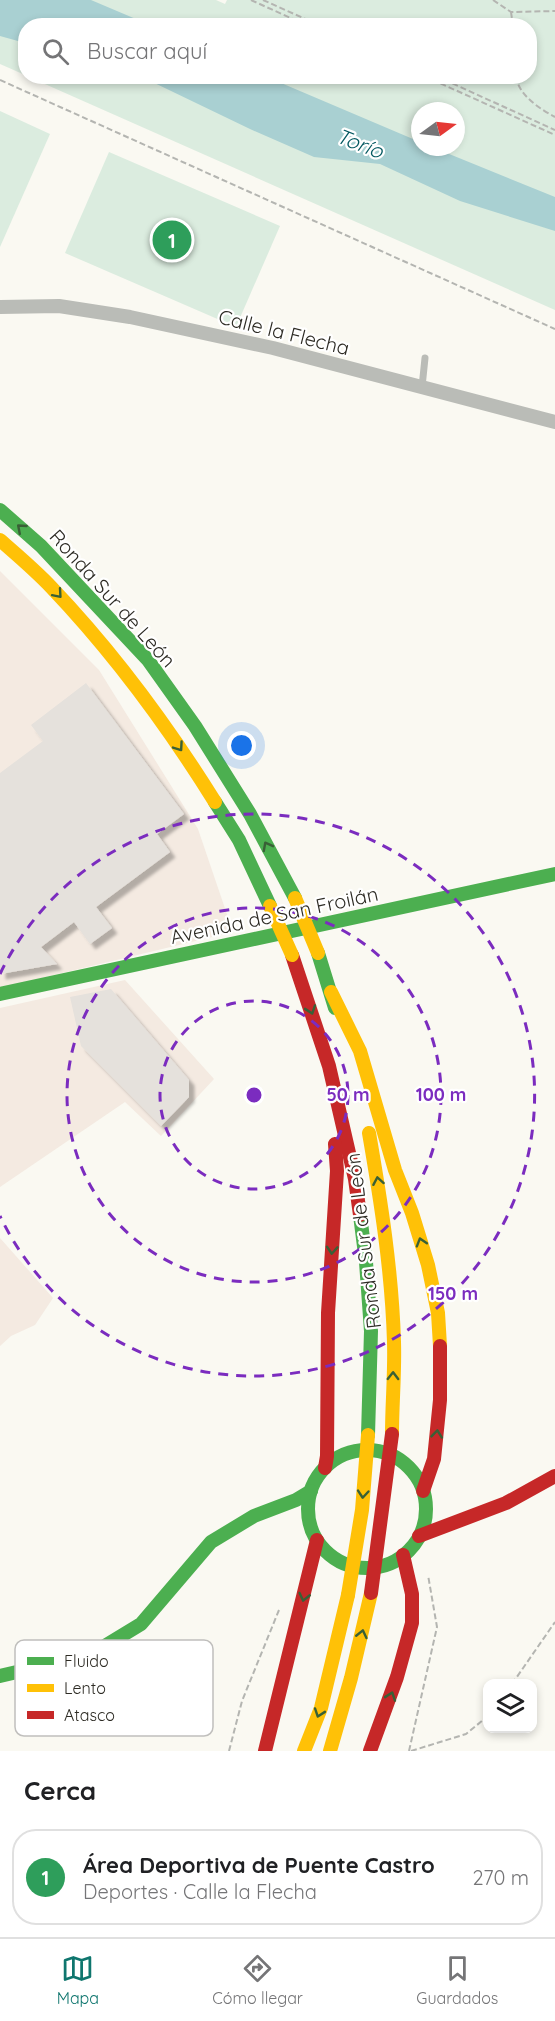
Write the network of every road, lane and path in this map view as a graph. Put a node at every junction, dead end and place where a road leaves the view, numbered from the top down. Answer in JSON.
{"nodes":[{"id":1,"x":251,"y":0,"type":"edge"},
{"id":2,"x":263,"y":0,"type":"edge"},
{"id":3,"x":493,"y":0,"type":"edge"},
{"id":4,"x":555,"y":11,"type":"edge"},
{"id":5,"x":511,"y":12,"type":"junction"},
{"id":6,"x":290,"y":18,"type":"edge"},
{"id":7,"x":303,"y":18,"type":"edge"},
{"id":8,"x":512,"y":18,"type":"edge"},
{"id":9,"x":0,"y":80,"type":"edge"},
{"id":10,"x":442,"y":84,"type":"edge"},
{"id":11,"x":454,"y":84,"type":"edge"},
{"id":12,"x":518,"y":84,"type":"edge"},
{"id":13,"x":555,"y":117,"type":"edge"},
{"id":14,"x":555,"y":130,"type":"edge"},
{"id":15,"x":555,"y":135,"type":"edge"},
{"id":16,"x":0,"y":307,"type":"edge"},
{"id":17,"x":555,"y":329,"type":"edge"},
{"id":18,"x":425,"y":358,"type":"dead end"},
{"id":19,"x":422,"y":387,"type":"junction"},
{"id":20,"x":555,"y":422,"type":"edge"},
{"id":21,"x":0,"y":510,"type":"edge"},
{"id":22,"x":0,"y":540,"type":"edge"},
{"id":23,"x":555,"y":874,"type":"edge"},
{"id":24,"x":331,"y":992,"type":"junction"},
{"id":25,"x":0,"y":994,"type":"edge"},
{"id":26,"x":329,"y":1066,"type":"junction"},
{"id":27,"x":325,"y":1467,"type":"junction"},
{"id":28,"x":555,"y":1476,"type":"edge"},
{"id":29,"x":311,"y":1491,"type":"junction"},
{"id":30,"x":424,"y":1498,"type":"junction"},
{"id":31,"x":276,"y":1508,"type":"junction"},
{"id":32,"x":474,"y":1514,"type":"junction"},
{"id":33,"x":309,"y":1519,"type":"junction"},
{"id":34,"x":419,"y":1536,"type":"junction"},
{"id":35,"x":317,"y":1539,"type":"junction"},
{"id":36,"x":403,"y":1555,"type":"junction"},
{"id":37,"x":281,"y":1605,"type":"dead end"},
{"id":38,"x":555,"y":1622,"type":"edge"},
{"id":39,"x":115,"y":1640,"type":"edge"},
{"id":40,"x":15,"y":1672,"type":"edge"},
{"id":41,"x":0,"y":1676,"type":"edge"},
{"id":42,"x":515,"y":1679,"type":"edge"},
{"id":43,"x":483,"y":1720,"type":"edge"},
{"id":44,"x":229,"y":1751,"type":"edge"},
{"id":45,"x":265,"y":1751,"type":"edge"},
{"id":46,"x":304,"y":1751,"type":"edge"},
{"id":47,"x":330,"y":1751,"type":"edge"},
{"id":48,"x":370,"y":1751,"type":"edge"},
{"id":49,"x":411,"y":1751,"type":"edge"}],
"edges":[{"from":1,"to":6,"type":"path"},
{"from":2,"to":7,"type":"path"},
{"from":3,"to":5,"type":"path"},
{"from":4,"to":5,"type":"path"},
{"from":5,"to":8,"type":"path"},
{"from":9,"to":17,"type":"path"},
{"from":10,"to":15,"type":"path"},
{"from":11,"to":14,"type":"path"},
{"from":12,"to":13,"type":"path"},
{"from":16,"to":19,"type":"street","name":"Calle la Flecha"},
{"from":18,"to":19,"type":"lane"},
{"from":19,"to":20,"type":"street","name":"Calle la Flecha"},
{"from":24,"to":21,"type":"main road","name":"Ronda Sur de León","one_way":true,"bridge":true},
{"from":22,"to":26,"type":"main road","name":"Ronda Sur de León","one_way":true,"bridge":true},
{"from":23,"to":25,"type":"main road","name":"Avenida de San Froilán"},
{"from":30,"to":24,"type":"main road","one_way":true},
{"from":47,"to":24,"type":"main road","name":"Ronda Sur de León","one_way":true,"bridge":true},
{"from":26,"to":27,"type":"main road","one_way":true},
{"from":26,"to":46,"type":"main road","name":"Ronda Sur de León","one_way":true,"bridge":true},
{"from":27,"to":29,"type":"main road"},
{"from":27,"to":30,"type":"main road"},
{"from":28,"to":32,"type":"main road"},
{"from":29,"to":31,"type":"main road"},
{"from":29,"to":33,"type":"main road"},
{"from":30,"to":32,"type":"main road"},
{"from":30,"to":34,"type":"main road"},
{"from":31,"to":33,"type":"main road"},
{"from":31,"to":39,"type":"main road"},
{"from":32,"to":34,"type":"main road"},
{"from":33,"to":35,"type":"main road"},
{"from":34,"to":36,"type":"main road"},
{"from":35,"to":36,"type":"main road"},
{"from":35,"to":45,"type":"main road","one_way":true},
{"from":48,"to":36,"type":"main road","one_way":true},
{"from":37,"to":44,"type":"path"},
{"from":38,"to":42,"type":"path"},
{"from":40,"to":41,"type":"main road"},
{"from":43,"to":49,"type":"path"}]}
